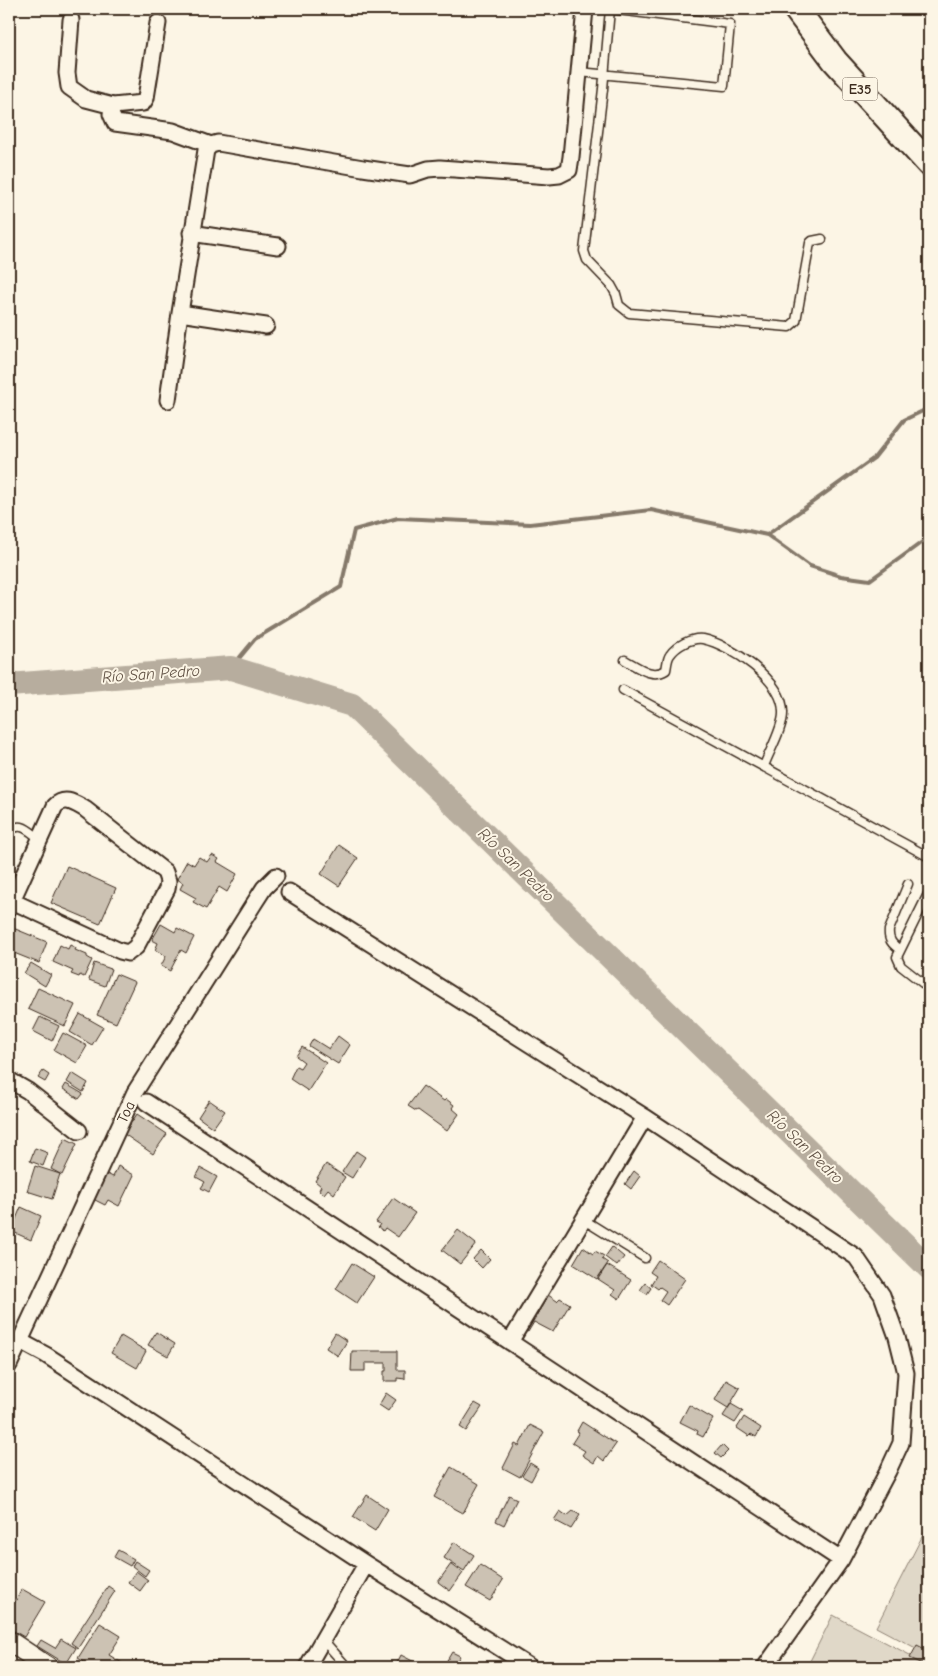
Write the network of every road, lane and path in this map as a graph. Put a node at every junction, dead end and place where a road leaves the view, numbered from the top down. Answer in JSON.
{"nodes":[{"id":1,"x":584,"y":9,"type":"edge"},
{"id":2,"x":610,"y":9,"type":"edge"},
{"id":3,"x":796,"y":9,"type":"edge"},
{"id":4,"x":71,"y":20,"type":"dead end"},
{"id":5,"x":158,"y":23,"type":"dead end"},
{"id":6,"x":579,"y":72,"type":"junction"},
{"id":7,"x":603,"y":74,"type":"junction"},
{"id":8,"x":113,"y":106,"type":"junction"},
{"id":9,"x":211,"y":145,"type":"junction"},
{"id":10,"x":929,"y":164,"type":"edge"},
{"id":11,"x":192,"y":232,"type":"junction"},
{"id":12,"x":822,"y":239,"type":"dead end"},
{"id":13,"x":278,"y":246,"type":"dead end"},
{"id":14,"x":180,"y":313,"type":"junction"},
{"id":15,"x":266,"y":326,"type":"dead end"},
{"id":16,"x":168,"y":400,"type":"dead end"},
{"id":17,"x":625,"y":660,"type":"dead end"},
{"id":18,"x":623,"y":690,"type":"dead end"},
{"id":19,"x":764,"y":766,"type":"junction"},
{"id":20,"x":9,"y":832,"type":"edge"},
{"id":21,"x":40,"y":839,"type":"junction"},
{"id":22,"x":929,"y":857,"type":"edge"},
{"id":23,"x":276,"y":876,"type":"dead end"},
{"id":24,"x":908,"y":884,"type":"dead end"},
{"id":25,"x":289,"y":892,"type":"dead end"},
{"id":26,"x":929,"y":892,"type":"edge"},
{"id":27,"x":11,"y":897,"type":"edge"},
{"id":28,"x":900,"y":950,"type":"junction"},
{"id":29,"x":929,"y":988,"type":"edge"},
{"id":30,"x":9,"y":1080,"type":"edge"},
{"id":31,"x":146,"y":1102,"type":"dead end"},
{"id":32,"x":645,"y":1117,"type":"junction"},
{"id":33,"x":79,"y":1131,"type":"dead end"},
{"id":34,"x":584,"y":1220,"type":"junction"},
{"id":35,"x":645,"y":1258,"type":"dead end"},
{"id":36,"x":20,"y":1341,"type":"junction"},
{"id":37,"x":510,"y":1342,"type":"junction"},
{"id":38,"x":9,"y":1365,"type":"edge"},
{"id":39,"x":841,"y":1560,"type":"junction"},
{"id":40,"x":366,"y":1564,"type":"junction"},
{"id":41,"x":322,"y":1640,"type":"junction"},
{"id":42,"x":9,"y":1641,"type":"edge"},
{"id":43,"x":48,"y":1667,"type":"edge"},
{"id":44,"x":307,"y":1667,"type":"edge"},
{"id":45,"x":347,"y":1667,"type":"edge"},
{"id":46,"x":530,"y":1667,"type":"edge"},
{"id":47,"x":765,"y":1667,"type":"edge"}],
"edges":[{"from":1,"to":6,"type":"street"},
{"from":2,"to":7,"type":"lane"},
{"from":2,"to":7,"type":"lane"},
{"from":3,"to":10,"type":"highway","number":"E35"},
{"from":4,"to":8,"type":"street"},
{"from":5,"to":8,"type":"street"},
{"from":6,"to":7,"type":"lane"},
{"from":6,"to":9,"type":"street"},
{"from":7,"to":12,"type":"lane"},
{"from":8,"to":9,"type":"street"},
{"from":9,"to":11,"type":"street"},
{"from":11,"to":13,"type":"street"},
{"from":11,"to":14,"type":"street"},
{"from":14,"to":15,"type":"street"},
{"from":14,"to":16,"type":"street"},
{"from":17,"to":19,"type":"lane"},
{"from":18,"to":19,"type":"lane"},
{"from":19,"to":22,"type":"lane"},
{"from":20,"to":21,"type":"lane"},
{"from":21,"to":27,"type":"street"},
{"from":21,"to":27,"type":"street"},
{"from":23,"to":36,"type":"street","name":"Toa"},
{"from":24,"to":28,"type":"lane"},
{"from":25,"to":32,"type":"street"},
{"from":26,"to":28,"type":"lane"},
{"from":28,"to":29,"type":"lane"},
{"from":30,"to":33,"type":"street"},
{"from":31,"to":37,"type":"street"},
{"from":32,"to":34,"type":"street"},
{"from":32,"to":39,"type":"street"},
{"from":34,"to":35,"type":"lane"},
{"from":34,"to":37,"type":"street"},
{"from":36,"to":38,"type":"street","name":"Toa"},
{"from":36,"to":40,"type":"street"},
{"from":37,"to":39,"type":"street"},
{"from":39,"to":47,"type":"street"},
{"from":40,"to":41,"type":"street"},
{"from":40,"to":46,"type":"street"},
{"from":41,"to":44,"type":"street"},
{"from":41,"to":45,"type":"lane"},
{"from":42,"to":43,"type":"street"}]}
